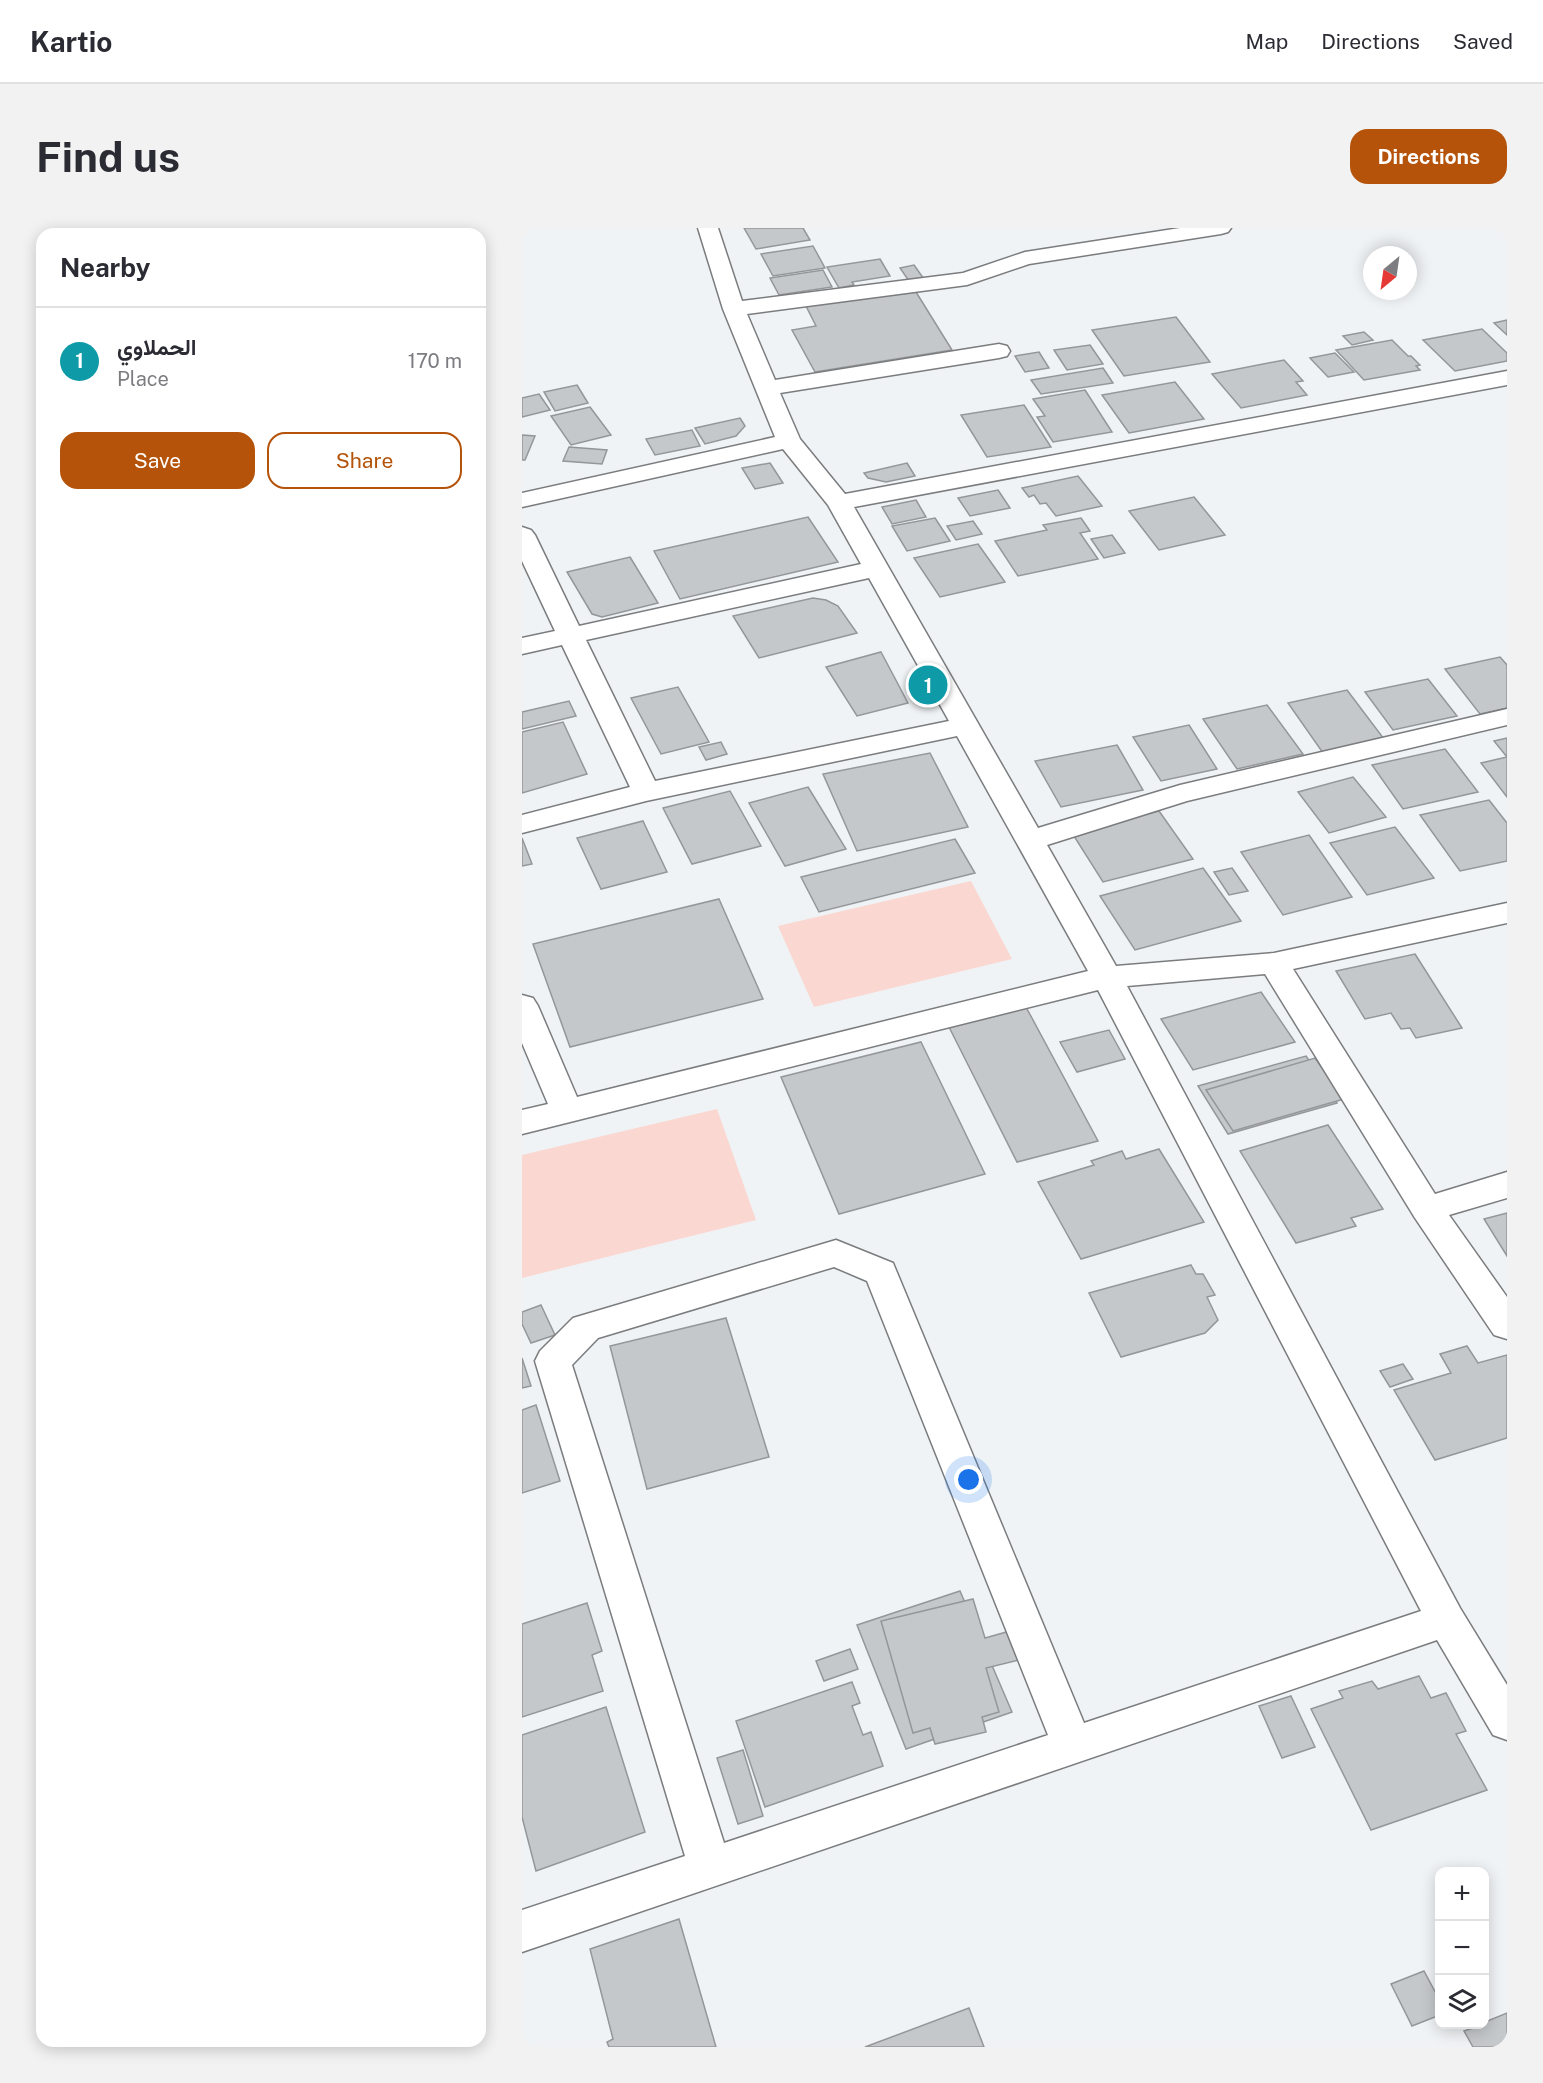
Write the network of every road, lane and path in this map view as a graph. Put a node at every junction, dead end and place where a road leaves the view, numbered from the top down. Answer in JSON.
{"nodes":[{"id":1,"x":708,"y":228,"type":"edge"},
{"id":2,"x":1221,"y":228,"type":"edge"},
{"id":3,"x":734,"y":309,"type":"junction"},
{"id":4,"x":999,"y":351,"type":"dead end"},
{"id":5,"x":1507,"y":378,"type":"edge"},
{"id":6,"x":767,"y":388,"type":"junction"},
{"id":7,"x":789,"y":441,"type":"junction"},
{"id":8,"x":522,"y":500,"type":"edge"},
{"id":9,"x":839,"y":502,"type":"junction"},
{"id":10,"x":522,"y":535,"type":"edge"},
{"id":11,"x":875,"y":569,"type":"junction"},
{"id":12,"x":570,"y":634,"type":"junction"},
{"id":13,"x":522,"y":646,"type":"edge"},
{"id":14,"x":1507,"y":717,"type":"edge"},
{"id":15,"x":964,"y":726,"type":"junction"},
{"id":16,"x":646,"y":792,"type":"junction"},
{"id":17,"x":522,"y":824,"type":"edge"},
{"id":18,"x":1031,"y":840,"type":"junction"},
{"id":19,"x":1507,"y":913,"type":"edge"},
{"id":20,"x":1274,"y":963,"type":"junction"},
{"id":21,"x":1107,"y":977,"type":"junction"},
{"id":22,"x":522,"y":1006,"type":"edge"},
{"id":23,"x":567,"y":1111,"type":"junction"},
{"id":24,"x":522,"y":1122,"type":"edge"},
{"id":25,"x":1507,"y":1185,"type":"edge"},
{"id":26,"x":1428,"y":1209,"type":"junction"},
{"id":27,"x":1507,"y":1325,"type":"edge"},
{"id":28,"x":1446,"y":1620,"type":"junction"},
{"id":29,"x":1507,"y":1722,"type":"edge"},
{"id":30,"x":1073,"y":1745,"type":"junction"},
{"id":31,"x":710,"y":1867,"type":"junction"},
{"id":32,"x":522,"y":1931,"type":"edge"}],
"edges":[{"from":1,"to":3,"type":"street"},
{"from":2,"to":3,"type":"street"},
{"from":3,"to":6,"type":"street"},
{"from":4,"to":6,"type":"street"},
{"from":5,"to":9,"type":"street"},
{"from":6,"to":7,"type":"street"},
{"from":7,"to":8,"type":"street"},
{"from":7,"to":9,"type":"street"},
{"from":9,"to":11,"type":"street"},
{"from":10,"to":12,"type":"street"},
{"from":11,"to":12,"type":"street"},
{"from":11,"to":15,"type":"street"},
{"from":12,"to":13,"type":"street"},
{"from":12,"to":16,"type":"street"},
{"from":14,"to":18,"type":"street"},
{"from":15,"to":16,"type":"street"},
{"from":15,"to":18,"type":"street"},
{"from":16,"to":17,"type":"street"},
{"from":18,"to":21,"type":"street"},
{"from":19,"to":20,"type":"street"},
{"from":20,"to":21,"type":"street"},
{"from":20,"to":26,"type":"street"},
{"from":21,"to":23,"type":"street"},
{"from":21,"to":28,"type":"street"},
{"from":22,"to":23,"type":"street"},
{"from":23,"to":24,"type":"street"},
{"from":25,"to":26,"type":"street"},
{"from":26,"to":27,"type":"street"},
{"from":28,"to":29,"type":"street"},
{"from":28,"to":30,"type":"street"},
{"from":30,"to":31,"type":"street"},
{"from":30,"to":31,"type":"street"},
{"from":31,"to":32,"type":"street"}]}
